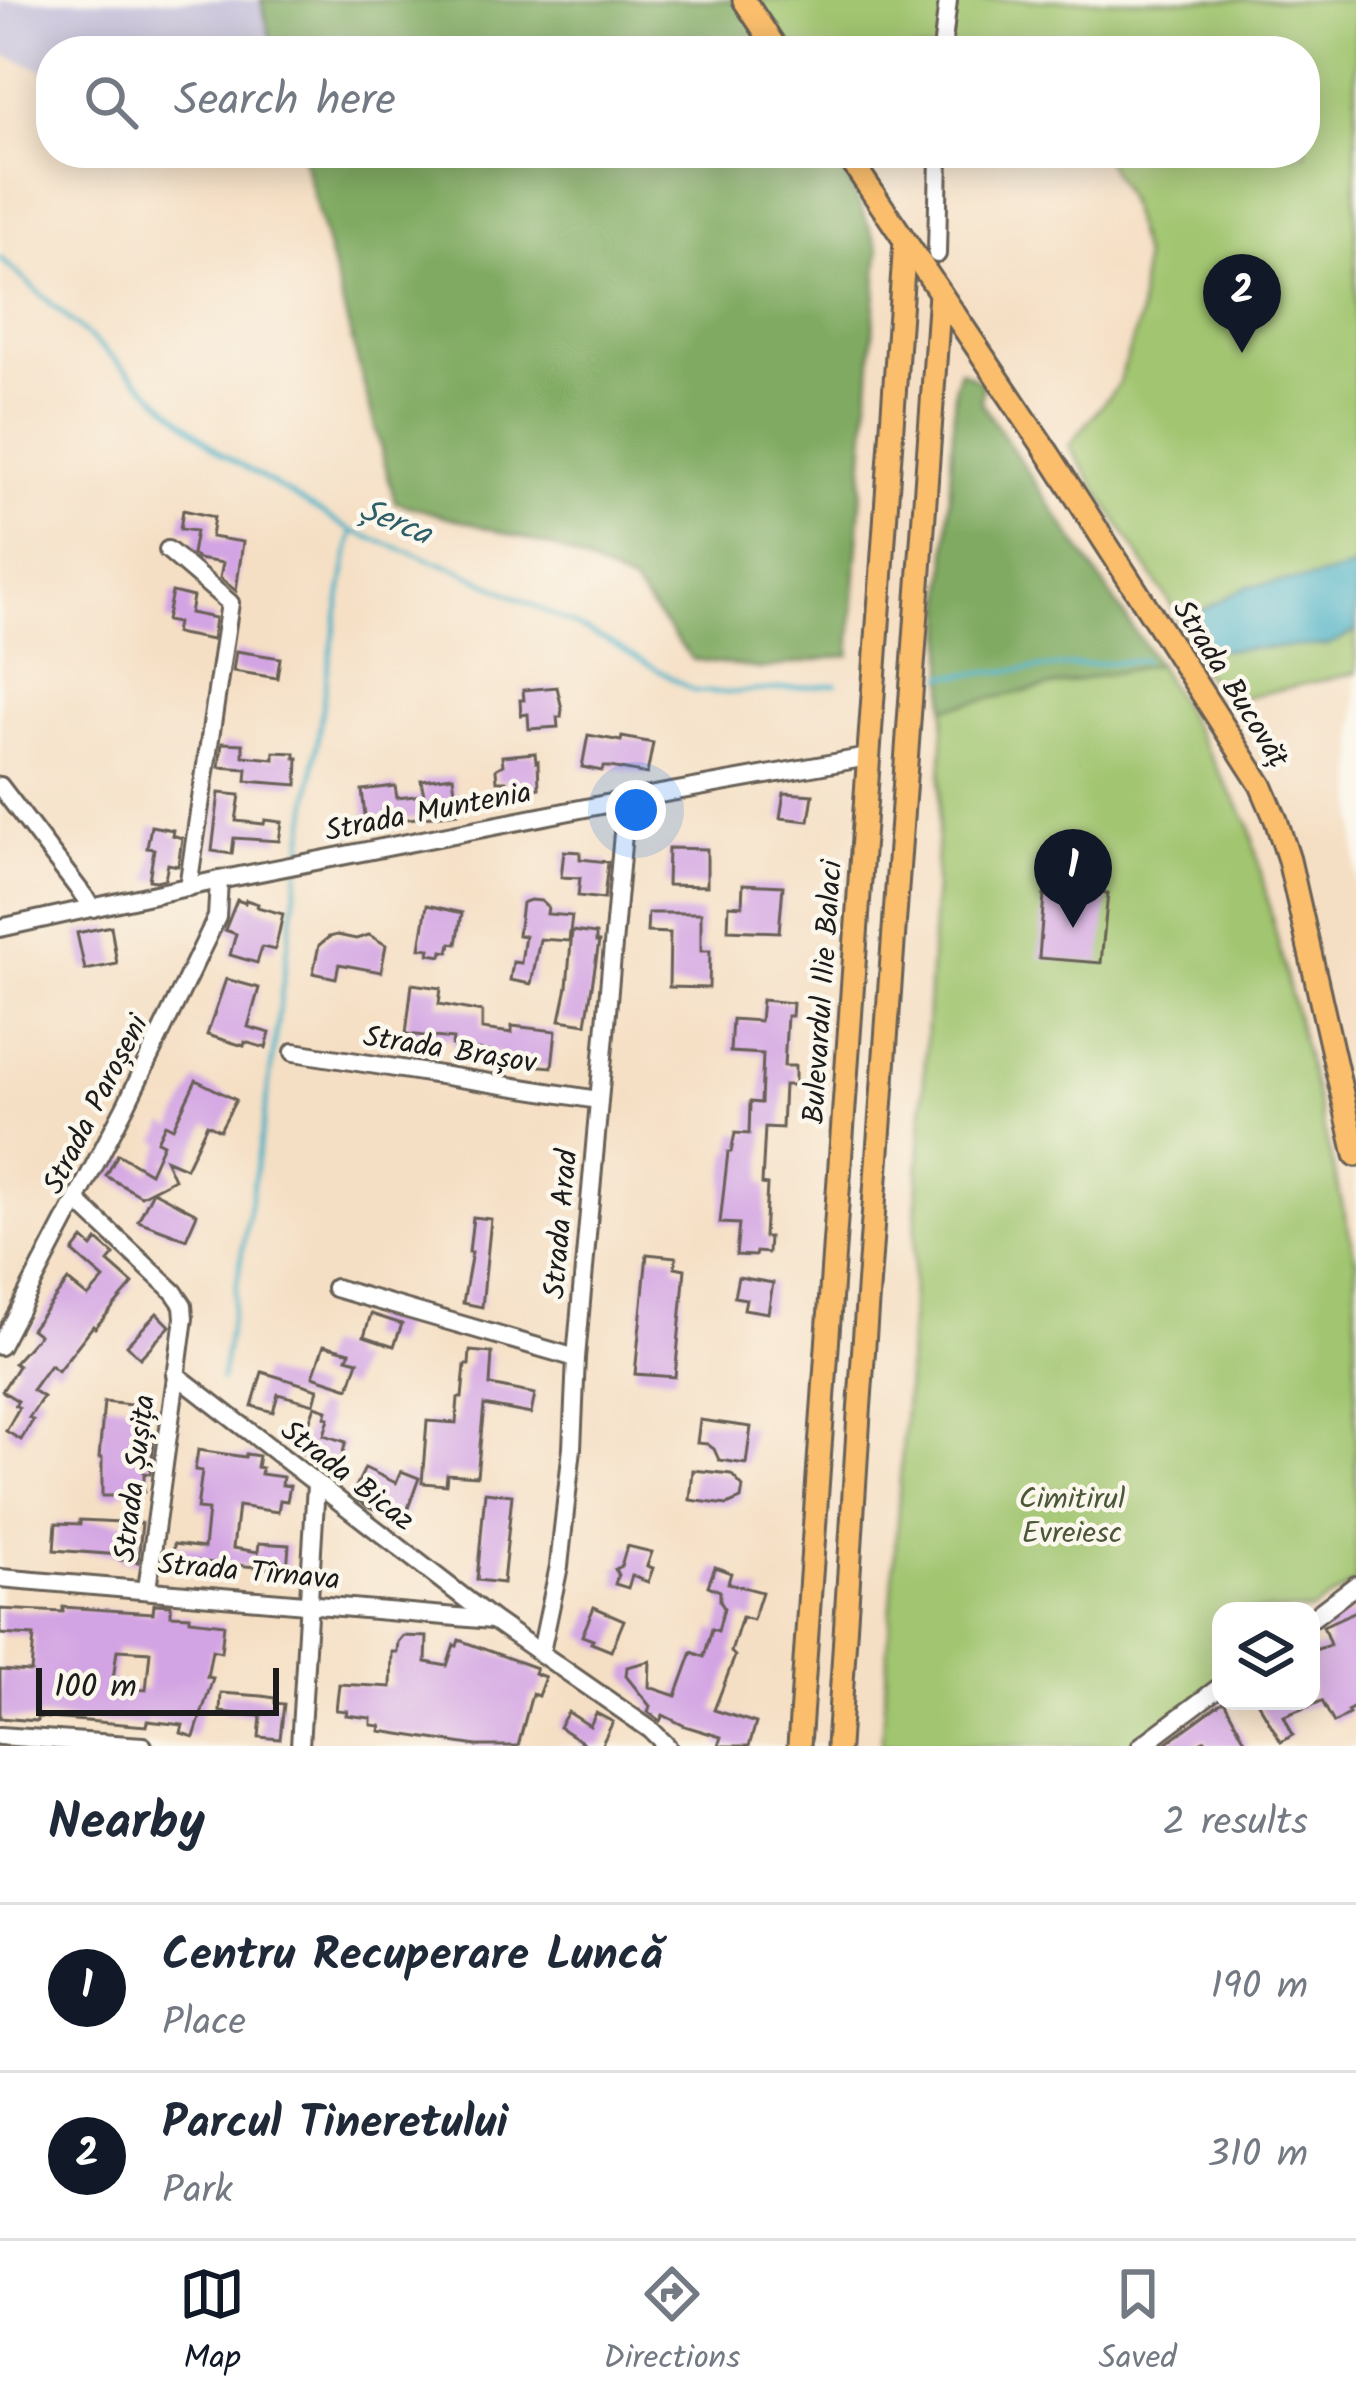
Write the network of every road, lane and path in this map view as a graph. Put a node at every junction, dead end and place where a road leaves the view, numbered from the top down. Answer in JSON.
{"nodes":[{"id":1,"x":744,"y":0,"type":"edge"},
{"id":2,"x":948,"y":0,"type":"edge"},
{"id":3,"x":768,"y":36,"type":"edge"},
{"id":4,"x":944,"y":36,"type":"edge"},
{"id":5,"x":856,"y":168,"type":"edge"},
{"id":6,"x":939,"y":168,"type":"edge"},
{"id":7,"x":905,"y":242,"type":"junction"},
{"id":8,"x":937,"y":254,"type":"dead end"},
{"id":9,"x":940,"y":293,"type":"junction"},
{"id":10,"x":168,"y":550,"type":"dead end"},
{"id":11,"x":868,"y":757,"type":"junction"},
{"id":12,"x":0,"y":786,"type":"edge"},
{"id":13,"x":626,"y":800,"type":"junction"},
{"id":14,"x":219,"y":880,"type":"junction"},
{"id":15,"x":188,"y":887,"type":"junction"},
{"id":16,"x":93,"y":908,"type":"junction"},
{"id":17,"x":0,"y":928,"type":"edge"},
{"id":18,"x":294,"y":1052,"type":"dead end"},
{"id":19,"x":598,"y":1100,"type":"junction"},
{"id":20,"x":1356,"y":1155,"type":"edge"},
{"id":21,"x":76,"y":1201,"type":"junction"},
{"id":22,"x":335,"y":1288,"type":"dead end"},
{"id":23,"x":0,"y":1346,"type":"edge"},
{"id":24,"x":576,"y":1358,"type":"junction"},
{"id":25,"x":175,"y":1375,"type":"junction"},
{"id":26,"x":316,"y":1485,"type":"junction"},
{"id":27,"x":0,"y":1578,"type":"edge"},
{"id":28,"x":1356,"y":1585,"type":"edge"},
{"id":29,"x":147,"y":1588,"type":"junction"},
{"id":30,"x":308,"y":1604,"type":"junction"},
{"id":31,"x":1320,"y":1612,"type":"edge"},
{"id":32,"x":493,"y":1620,"type":"junction"},
{"id":33,"x":541,"y":1652,"type":"junction"},
{"id":34,"x":1212,"y":1693,"type":"edge"},
{"id":35,"x":0,"y":1736,"type":"edge"},
{"id":36,"x":143,"y":1746,"type":"edge"},
{"id":37,"x":300,"y":1746,"type":"edge"},
{"id":38,"x":667,"y":1746,"type":"edge"},
{"id":39,"x":799,"y":1746,"type":"edge"},
{"id":40,"x":838,"y":1746,"type":"edge"},
{"id":41,"x":1141,"y":1746,"type":"edge"}],
"edges":[{"from":1,"to":3,"type":"main road"},
{"from":2,"to":4,"type":"street"},
{"from":5,"to":7,"type":"main road","name":"Strada Bucovăț"},
{"from":6,"to":8,"type":"street"},
{"from":7,"to":9,"type":"main road","name":"Strada Bucovăț"},
{"from":7,"to":11,"type":"main road","name":"Bulevardul Ilie Balaci"},
{"from":9,"to":20,"type":"main road","name":"Strada Bucovăț"},
{"from":9,"to":40,"type":"main road"},
{"from":10,"to":15,"type":"street"},
{"from":11,"to":13,"type":"street","name":"Strada Muntenia"},
{"from":11,"to":39,"type":"main road","name":"Bulevardul Ilie Balaci"},
{"from":12,"to":16,"type":"street"},
{"from":13,"to":14,"type":"street","name":"Strada Muntenia"},
{"from":13,"to":19,"type":"street","name":"Strada Arad"},
{"from":14,"to":15,"type":"street","name":"Strada Muntenia"},
{"from":14,"to":21,"type":"street","name":"Strada Paroșeni"},
{"from":15,"to":16,"type":"street","name":"Strada Muntenia"},
{"from":16,"to":17,"type":"street","name":"Strada Muntenia"},
{"from":18,"to":19,"type":"street","name":"Strada Brașov"},
{"from":19,"to":24,"type":"street","name":"Strada Arad"},
{"from":21,"to":23,"type":"street","name":"Strada Paroșeni"},
{"from":21,"to":25,"type":"street"},
{"from":22,"to":24,"type":"street"},
{"from":24,"to":33,"type":"street","name":"Strada Arad"},
{"from":25,"to":26,"type":"street","name":"Strada Bicaz"},
{"from":25,"to":29,"type":"street","name":"Strada Șușița"},
{"from":26,"to":30,"type":"street"},
{"from":26,"to":32,"type":"street","name":"Strada Bicaz"},
{"from":27,"to":29,"type":"street","name":"Strada Tîrnava"},
{"from":28,"to":31,"type":"street"},
{"from":29,"to":30,"type":"street","name":"Strada Tîrnava"},
{"from":30,"to":32,"type":"street","name":"Strada Tîrnava"},
{"from":30,"to":37,"type":"street"},
{"from":32,"to":33,"type":"street","name":"Strada Bicaz"},
{"from":33,"to":38,"type":"street","name":"Strada Bicaz"},
{"from":34,"to":41,"type":"street"},
{"from":35,"to":36,"type":"street"}]}
